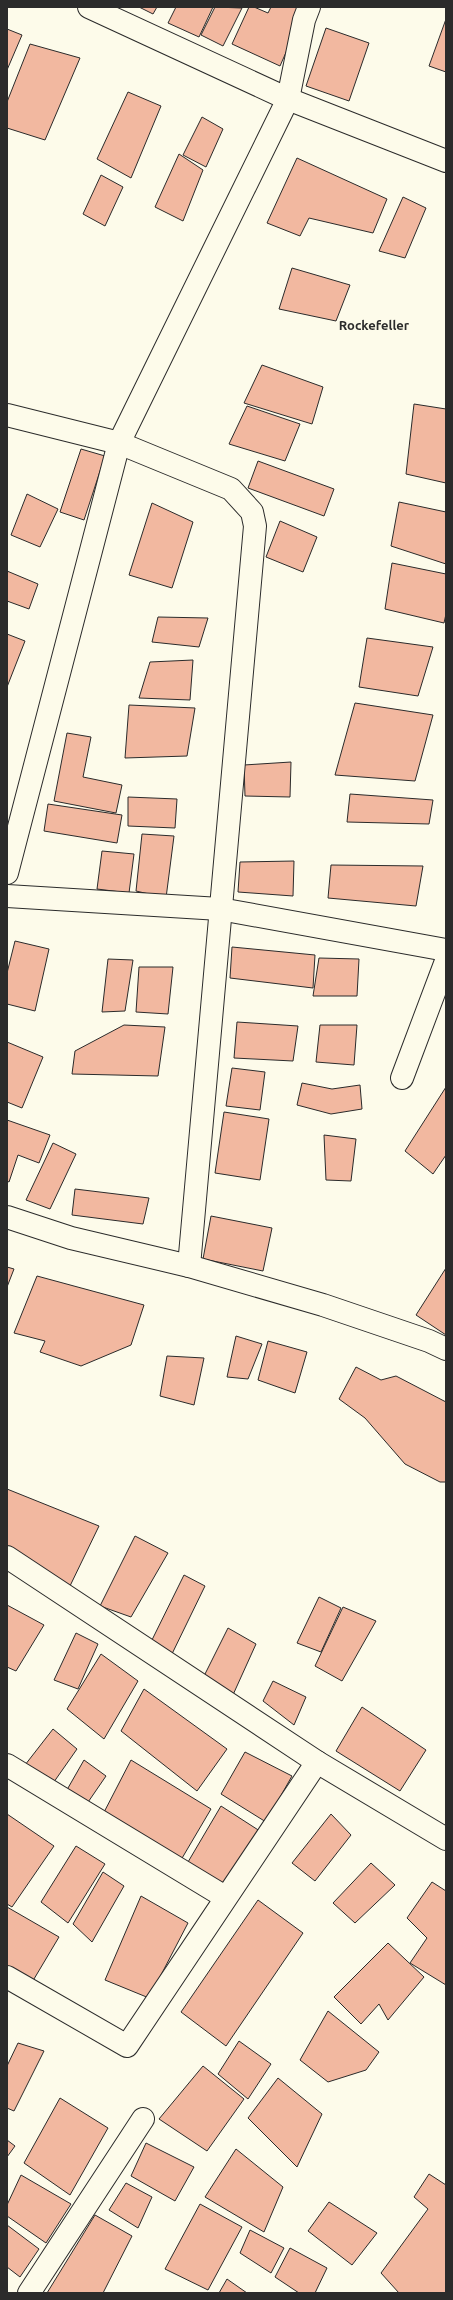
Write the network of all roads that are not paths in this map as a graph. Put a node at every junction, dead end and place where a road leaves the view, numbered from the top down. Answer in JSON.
{"nodes":[{"id":1,"x":89,"y":7,"type":"edge"},
{"id":2,"x":309,"y":7,"type":"edge"},
{"id":3,"x":288,"y":99,"type":"junction"},
{"id":4,"x":446,"y":161,"type":"edge"},
{"id":5,"x":7,"y":415,"type":"edge"},
{"id":6,"x":119,"y":443,"type":"junction"},
{"id":7,"x":7,"y":873,"type":"edge"},
{"id":8,"x":7,"y":896,"type":"edge"},
{"id":9,"x":220,"y":909,"type":"junction"},
{"id":10,"x":446,"y":950,"type":"edge"},
{"id":11,"x":446,"y":961,"type":"edge"},
{"id":12,"x":402,"y":1078,"type":"dead end"},
{"id":13,"x":7,"y":1217,"type":"edge"},
{"id":14,"x":189,"y":1266,"type":"junction"},
{"id":15,"x":446,"y":1349,"type":"edge"},
{"id":16,"x":7,"y":1557,"type":"edge"},
{"id":17,"x":318,"y":1762,"type":"junction"},
{"id":18,"x":7,"y":1765,"type":"edge"},
{"id":19,"x":446,"y":1839,"type":"edge"},
{"id":20,"x":225,"y":1897,"type":"junction"},
{"id":21,"x":7,"y":1977,"type":"edge"},
{"id":22,"x":143,"y":2119,"type":"dead end"},
{"id":23,"x":29,"y":2293,"type":"edge"}],
"edges":[{"from":1,"to":3,"type":"street"},
{"from":2,"to":3,"type":"street"},
{"from":3,"to":4,"type":"street"},
{"from":3,"to":6,"type":"street"},
{"from":5,"to":6,"type":"street"},
{"from":6,"to":7,"type":"street"},
{"from":6,"to":9,"type":"street"},
{"from":8,"to":9,"type":"street"},
{"from":9,"to":10,"type":"street"},
{"from":9,"to":14,"type":"street"},
{"from":11,"to":12,"type":"street"},
{"from":13,"to":14,"type":"street"},
{"from":14,"to":15,"type":"street"},
{"from":16,"to":17,"type":"street"},
{"from":17,"to":19,"type":"street"},
{"from":17,"to":20,"type":"street"},
{"from":18,"to":20,"type":"street"},
{"from":20,"to":21,"type":"street"},
{"from":22,"to":23,"type":"street"}]}
